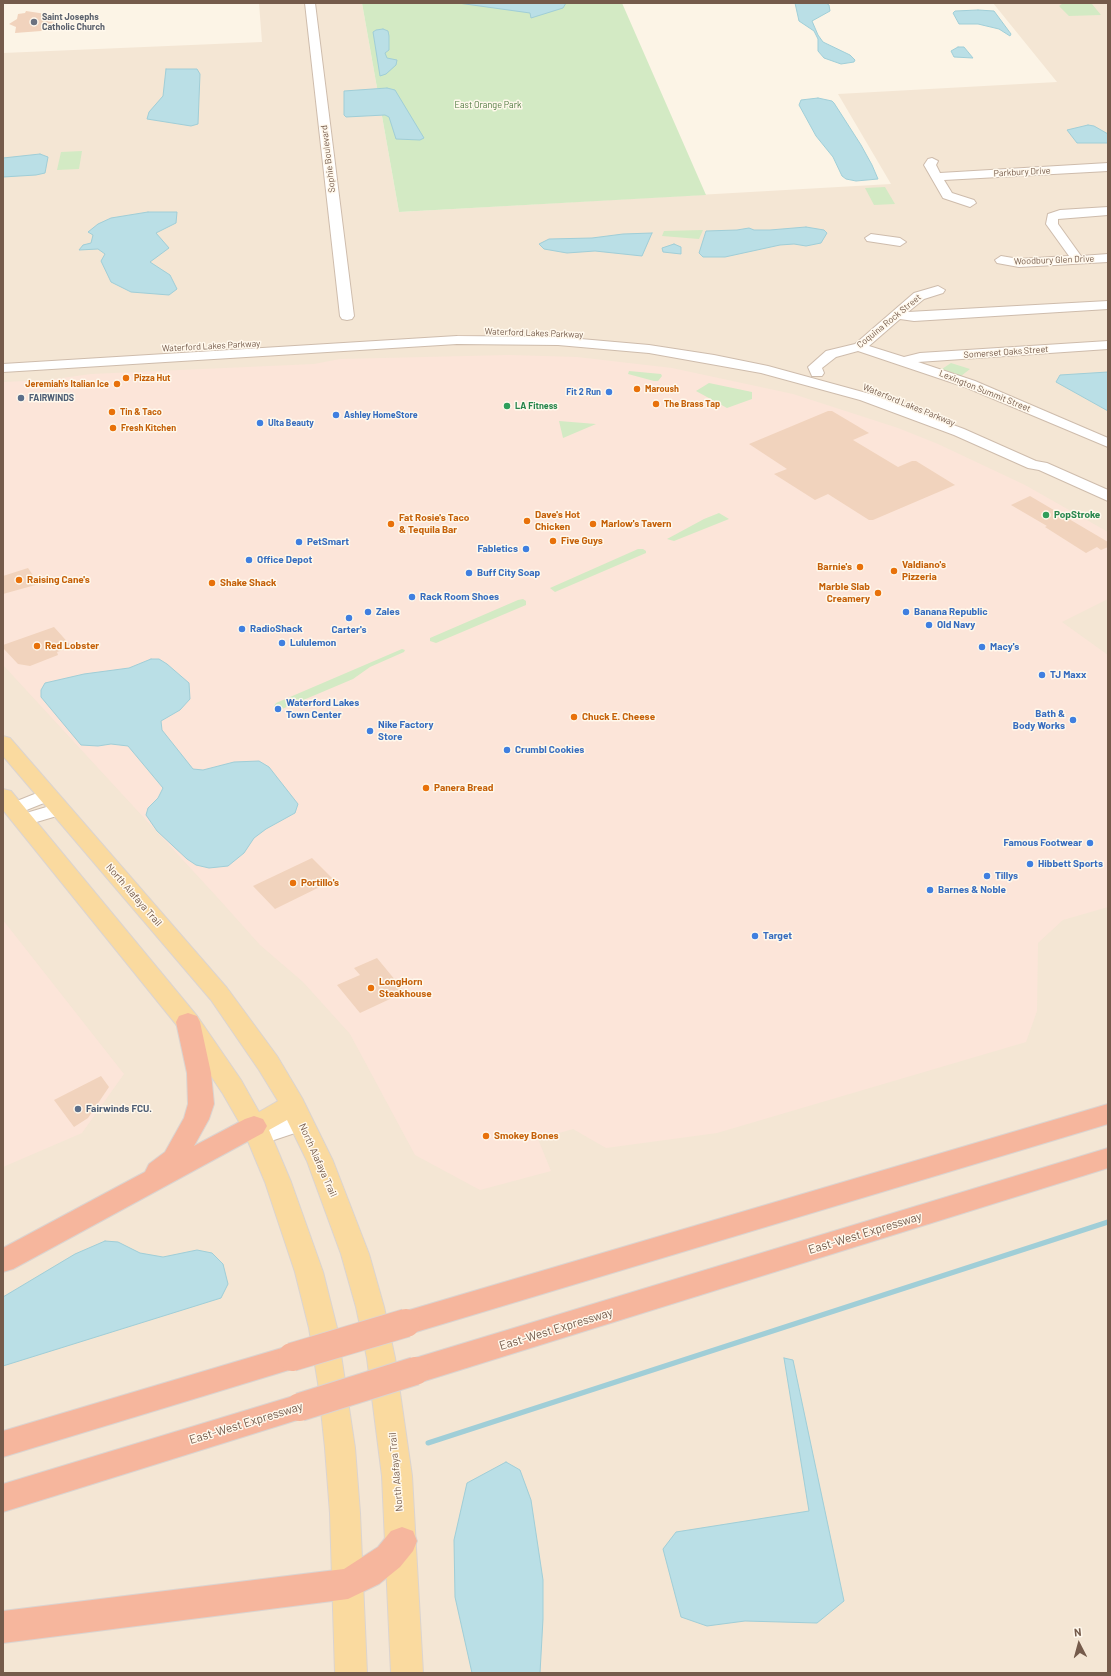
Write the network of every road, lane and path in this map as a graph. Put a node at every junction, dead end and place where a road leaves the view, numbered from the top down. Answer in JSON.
{"nodes":[{"id":1,"x":310,"y":3,"type":"edge"},
{"id":2,"x":932,"y":161,"type":"dead end"},
{"id":3,"x":1108,"y":168,"type":"edge"},
{"id":4,"x":936,"y":176,"type":"junction"},
{"id":5,"x":970,"y":203,"type":"dead end"},
{"id":6,"x":1108,"y":211,"type":"edge"},
{"id":7,"x":871,"y":238,"type":"dead end"},
{"id":8,"x":900,"y":242,"type":"dead end"},
{"id":9,"x":1108,"y":258,"type":"edge"},
{"id":10,"x":1001,"y":260,"type":"dead end"},
{"id":11,"x":1078,"y":260,"type":"junction"},
{"id":12,"x":938,"y":290,"type":"dead end"},
{"id":13,"x":1108,"y":305,"type":"edge"},
{"id":14,"x":898,"y":314,"type":"junction"},
{"id":15,"x":347,"y":316,"type":"dead end"},
{"id":16,"x":583,"y":339,"type":"junction"},
{"id":17,"x":1108,"y":345,"type":"edge"},
{"id":18,"x":182,"y":348,"type":"junction"},
{"id":19,"x":857,"y":348,"type":"junction"},
{"id":20,"x":3,"y":359,"type":"edge"},
{"id":21,"x":906,"y":362,"type":"junction"},
{"id":22,"x":69,"y":363,"type":"junction"},
{"id":23,"x":3,"y":368,"type":"edge"},
{"id":24,"x":813,"y":376,"type":"junction"},
{"id":25,"x":1108,"y":443,"type":"edge"},
{"id":26,"x":1108,"y":496,"type":"edge"},
{"id":27,"x":3,"y":743,"type":"edge"},
{"id":28,"x":54,"y":802,"type":"junction"},
{"id":29,"x":13,"y":808,"type":"edge"},
{"id":30,"x":188,"y":1022,"type":"junction"},
{"id":31,"x":297,"y":1114,"type":"junction"},
{"id":32,"x":1108,"y":1114,"type":"edge"},
{"id":33,"x":257,"y":1131,"type":"junction"},
{"id":34,"x":1108,"y":1158,"type":"edge"},
{"id":35,"x":131,"y":1192,"type":"junction"},
{"id":36,"x":3,"y":1261,"type":"edge"},
{"id":37,"x":3,"y":1444,"type":"edge"},
{"id":38,"x":3,"y":1498,"type":"edge"},
{"id":39,"x":402,"y":1541,"type":"junction"},
{"id":40,"x":348,"y":1584,"type":"junction"},
{"id":41,"x":3,"y":1627,"type":"edge"},
{"id":42,"x":351,"y":1673,"type":"edge"},
{"id":43,"x":407,"y":1673,"type":"edge"}],
"edges":[{"from":1,"to":15,"type":"street","name":"Sophie Boulevard"},
{"from":2,"to":4,"type":"street"},
{"from":3,"to":4,"type":"street","name":"Parkbury Drive"},
{"from":4,"to":5,"type":"street"},
{"from":6,"to":11,"type":"street"},
{"from":7,"to":8,"type":"street"},
{"from":9,"to":11,"type":"street","name":"Woodbury Glen Drive"},
{"from":10,"to":11,"type":"street","name":"Woodbury Glen Drive"},
{"from":12,"to":14,"type":"street","name":"Coquina Rock Street"},
{"from":13,"to":14,"type":"street"},
{"from":14,"to":19,"type":"street","name":"Coquina Rock Street"},
{"from":16,"to":18,"type":"street","name":"Waterford Lakes Parkway"},
{"from":16,"to":22,"type":"street","name":"Waterford Lakes Parkway"},
{"from":16,"to":24,"type":"street","name":"Waterford Lakes Parkway"},
{"from":17,"to":21,"type":"street","name":"Somerset Oaks Street"},
{"from":18,"to":20,"type":"street","name":"Waterford Lakes Parkway"},
{"from":18,"to":22,"type":"street"},
{"from":19,"to":21,"type":"street","name":"Lexington Summit Street"},
{"from":19,"to":24,"type":"street","name":"Coquina Rock Street"},
{"from":21,"to":25,"type":"street","name":"Lexington Summit Street"},
{"from":22,"to":23,"type":"street","name":"Waterford Lakes Parkway"},
{"from":24,"to":26,"type":"street","name":"Waterford Lakes Parkway"},
{"from":27,"to":28,"type":"main road","name":"North Alafaya Trail"},
{"from":28,"to":29,"type":"street"},
{"from":28,"to":31,"type":"main road","name":"North Alafaya Trail"},
{"from":29,"to":30,"type":"main road"},
{"from":30,"to":33,"type":"main road"},
{"from":30,"to":35,"type":"highway"},
{"from":31,"to":33,"type":"main road"},
{"from":31,"to":39,"type":"main road","name":"North Alafaya Trail"},
{"from":32,"to":37,"type":"highway","bridge":true},
{"from":33,"to":35,"type":"highway"},
{"from":33,"to":40,"type":"main road"},
{"from":34,"to":38,"type":"highway","name":"East-West Expressway","bridge":true},
{"from":35,"to":36,"type":"highway"},
{"from":39,"to":40,"type":"highway"},
{"from":39,"to":43,"type":"main road","name":"North Alafaya Trail"},
{"from":40,"to":41,"type":"highway"},
{"from":40,"to":42,"type":"main road"}]}
